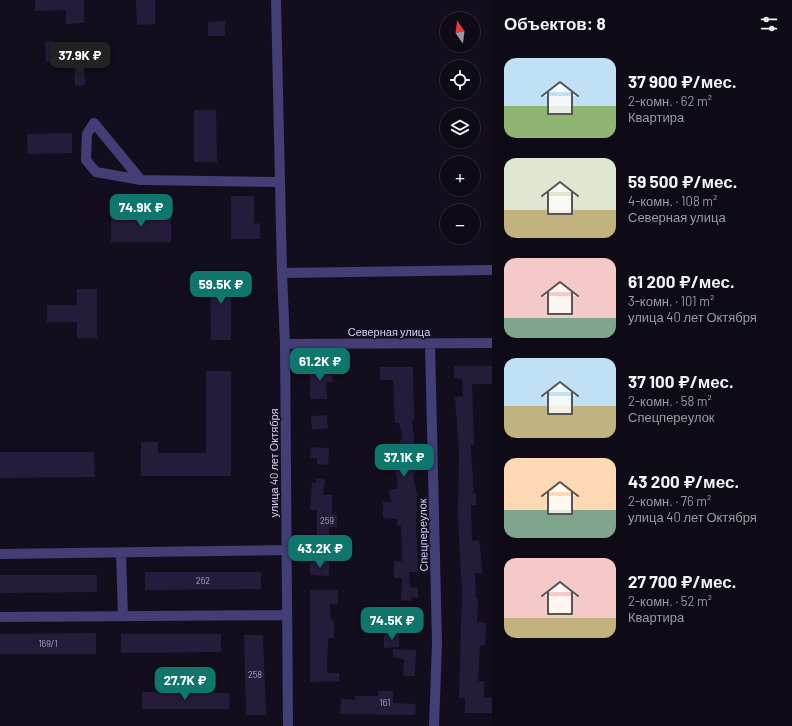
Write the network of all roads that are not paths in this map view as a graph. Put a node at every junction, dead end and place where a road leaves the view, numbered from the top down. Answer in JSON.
{"nodes":[{"id":1,"x":276,"y":0,"type":"edge"},
{"id":2,"x":142,"y":180,"type":"junction"},
{"id":3,"x":280,"y":182,"type":"junction"},
{"id":4,"x":492,"y":270,"type":"edge"},
{"id":5,"x":282,"y":273,"type":"junction"},
{"id":6,"x":492,"y":343,"type":"edge"},
{"id":7,"x":285,"y":344,"type":"junction"},
{"id":8,"x":430,"y":344,"type":"junction"},
{"id":9,"x":286,"y":550,"type":"junction"},
{"id":10,"x":0,"y":554,"type":"edge"},
{"id":11,"x":121,"y":554,"type":"junction"},
{"id":12,"x":286,"y":615,"type":"junction"},
{"id":13,"x":123,"y":616,"type":"junction"},
{"id":14,"x":0,"y":617,"type":"edge"},
{"id":15,"x":288,"y":726,"type":"edge"},
{"id":16,"x":434,"y":726,"type":"edge"}],
"edges":[{"from":1,"to":3,"type":"street","name":"улица 40 лет Октября"},
{"from":2,"to":2,"type":"street"},
{"from":2,"to":3,"type":"street"},
{"from":3,"to":5,"type":"street","name":"улица 40 лет Октября"},
{"from":4,"to":5,"type":"street"},
{"from":5,"to":7,"type":"street","name":"улица 40 лет Октября"},
{"from":6,"to":8,"type":"street","name":"Северная улица"},
{"from":7,"to":8,"type":"street","name":"Северная улица"},
{"from":7,"to":9,"type":"street","name":"улица 40 лет Октября"},
{"from":8,"to":16,"type":"street","name":"Спецпереулок"},
{"from":9,"to":11,"type":"street"},
{"from":9,"to":12,"type":"street","name":"улица 40 лет Октября"},
{"from":10,"to":11,"type":"street"},
{"from":11,"to":13,"type":"street"},
{"from":12,"to":13,"type":"street"},
{"from":12,"to":15,"type":"street","name":"улица 40 лет Октября"},
{"from":13,"to":14,"type":"street"}]}
